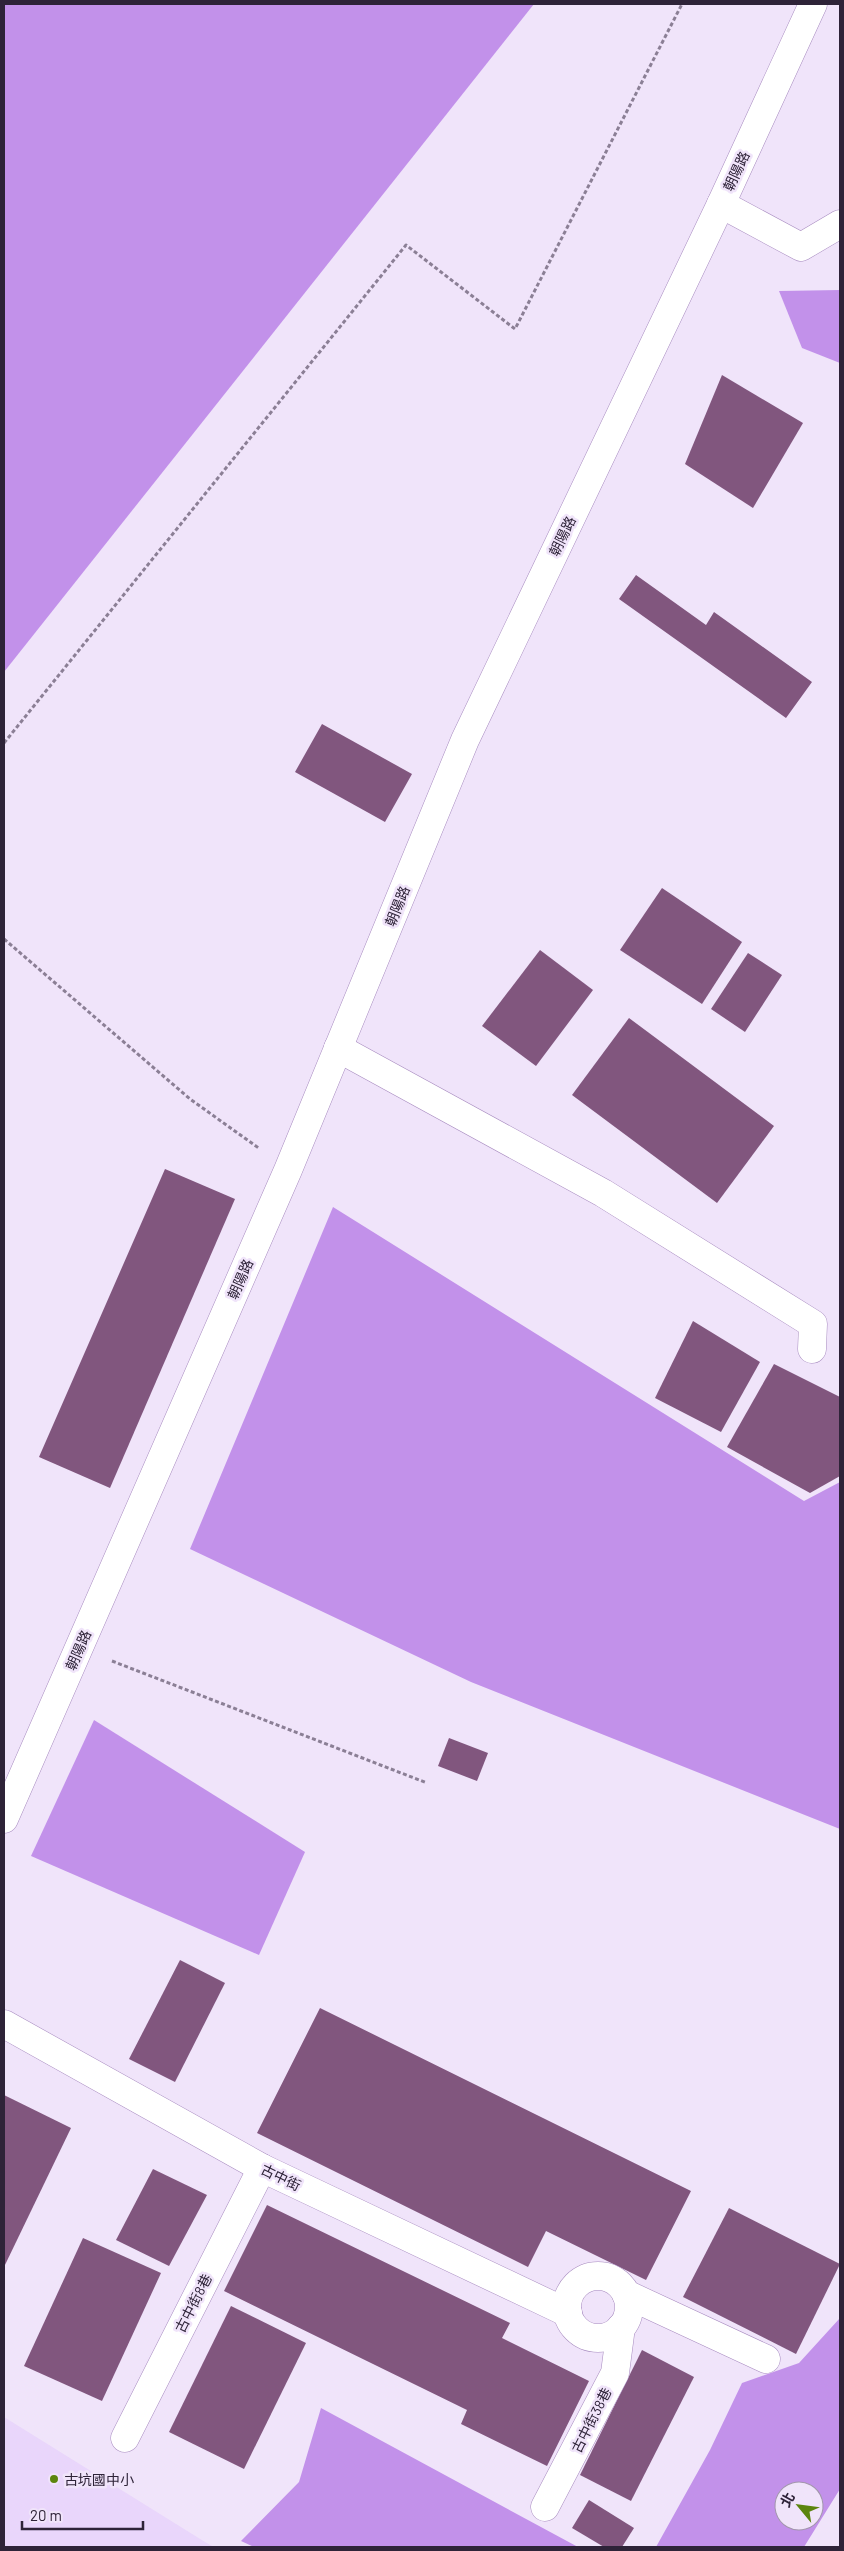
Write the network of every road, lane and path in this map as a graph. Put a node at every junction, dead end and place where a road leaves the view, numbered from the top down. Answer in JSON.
{"nodes":[{"id":1,"x":682,"y":4,"type":"edge"},
{"id":2,"x":813,"y":4,"type":"edge"},
{"id":3,"x":721,"y":204,"type":"junction"},
{"id":4,"x":840,"y":224,"type":"edge"},
{"id":5,"x":4,"y":743,"type":"edge"},
{"id":6,"x":4,"y":939,"type":"edge"},
{"id":7,"x":338,"y":1048,"type":"junction"},
{"id":8,"x":288,"y":1170,"type":"junction"},
{"id":9,"x":812,"y":1349,"type":"dead end"},
{"id":10,"x":79,"y":1648,"type":"junction"},
{"id":11,"x":427,"y":1783,"type":"dead end"},
{"id":12,"x":4,"y":1818,"type":"edge"},
{"id":13,"x":4,"y":2024,"type":"edge"},
{"id":14,"x":262,"y":2168,"type":"junction"},
{"id":15,"x":626,"y":2294,"type":"junction"},
{"id":16,"x":568,"y":2313,"type":"junction"},
{"id":17,"x":621,"y":2327,"type":"junction"},
{"id":18,"x":766,"y":2359,"type":"dead end"},
{"id":19,"x":125,"y":2438,"type":"dead end"},
{"id":20,"x":545,"y":2507,"type":"dead end"}],
"edges":[{"from":1,"to":5,"type":"path"},
{"from":2,"to":3,"type":"main road","name":"朝陽路"},
{"from":3,"to":4,"type":"main road"},
{"from":3,"to":7,"type":"main road","name":"朝陽路"},
{"from":6,"to":8,"type":"path"},
{"from":7,"to":8,"type":"main road","name":"朝陽路"},
{"from":7,"to":9,"type":"main road"},
{"from":8,"to":10,"type":"main road","name":"朝陽路"},
{"from":10,"to":11,"type":"path"},
{"from":10,"to":12,"type":"main road","name":"朝陽路"},
{"from":13,"to":14,"type":"main road","name":"古中街"},
{"from":14,"to":16,"type":"main road","name":"古中街"},
{"from":14,"to":19,"type":"main road","name":"古中街8巷"},
{"from":15,"to":16,"type":"main road"},
{"from":15,"to":17,"type":"main road"},
{"from":15,"to":18,"type":"main road"},
{"from":16,"to":17,"type":"main road"},
{"from":17,"to":20,"type":"main road","name":"古中街38巷"}]}
